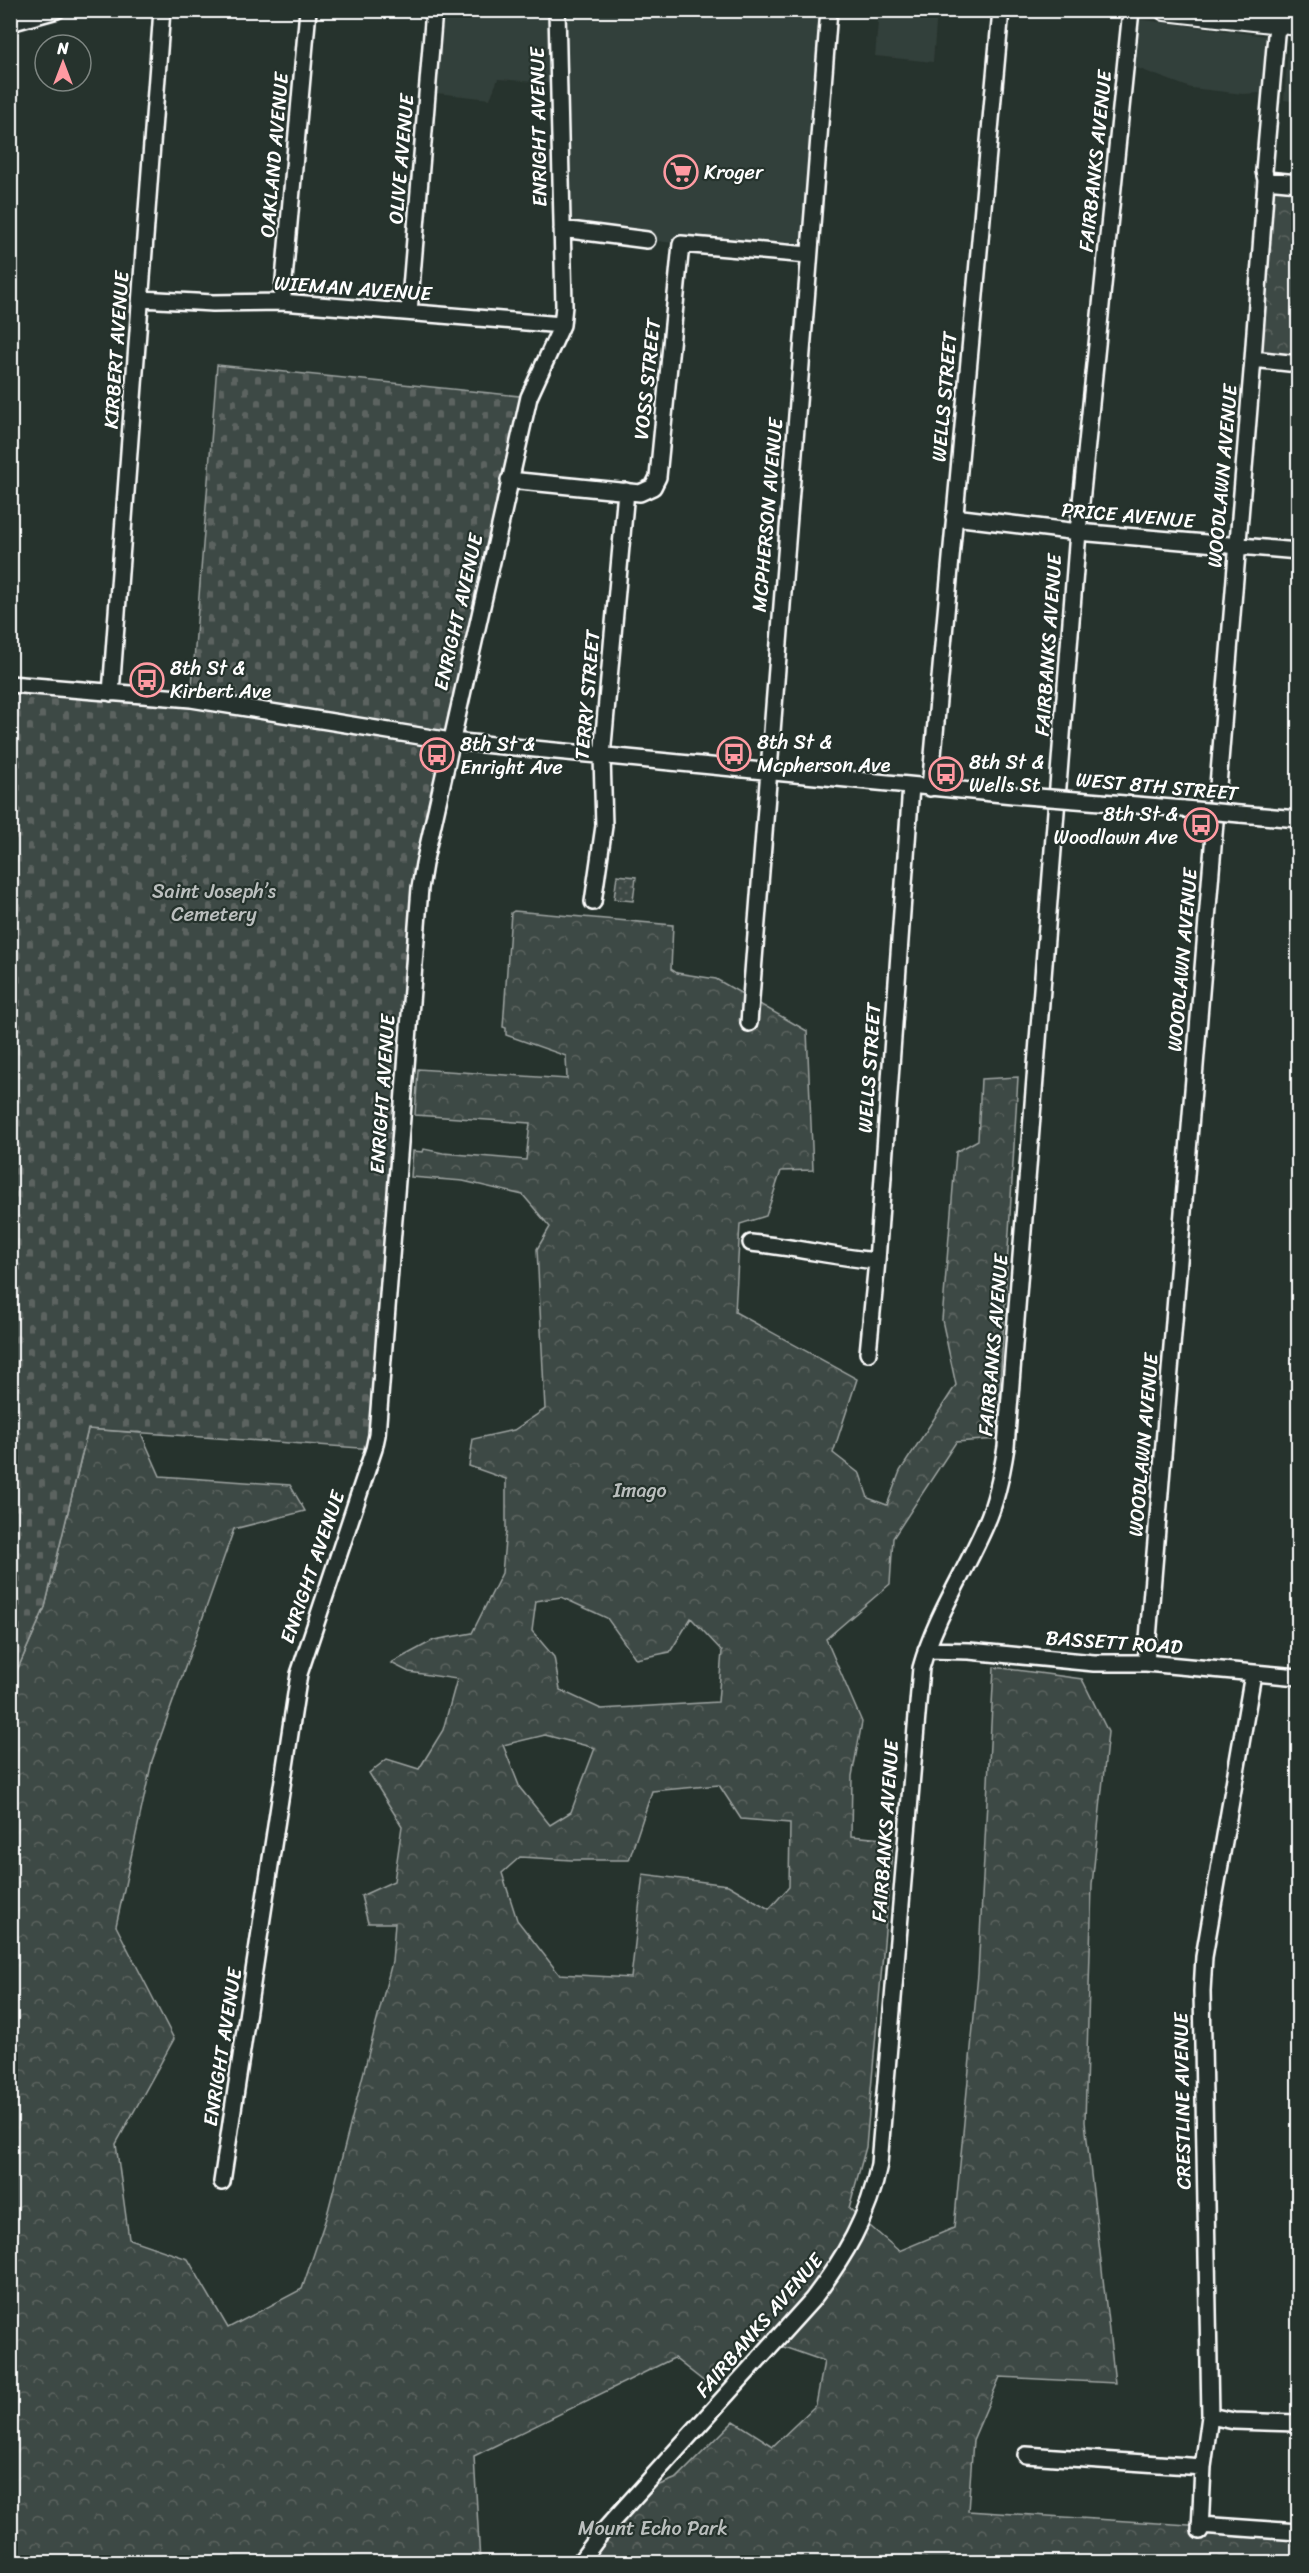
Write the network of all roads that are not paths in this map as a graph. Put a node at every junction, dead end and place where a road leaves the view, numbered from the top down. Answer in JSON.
{"nodes":[{"id":1,"x":57,"y":10,"type":"edge"},
{"id":2,"x":162,"y":10,"type":"edge"},
{"id":3,"x":308,"y":10,"type":"edge"},
{"id":4,"x":434,"y":10,"type":"edge"},
{"id":5,"x":557,"y":10,"type":"edge"},
{"id":6,"x":829,"y":10,"type":"edge"},
{"id":7,"x":1001,"y":10,"type":"edge"},
{"id":8,"x":1131,"y":10,"type":"edge"},
{"id":9,"x":1165,"y":10,"type":"edge"},
{"id":10,"x":1286,"y":20,"type":"edge"},
{"id":11,"x":10,"y":22,"type":"edge"},
{"id":12,"x":1266,"y":180,"type":"junction"},
{"id":13,"x":1299,"y":183,"type":"edge"},
{"id":14,"x":562,"y":229,"type":"junction"},
{"id":15,"x":647,"y":240,"type":"dead end"},
{"id":16,"x":809,"y":255,"type":"junction"},
{"id":17,"x":141,"y":299,"type":"junction"},
{"id":18,"x":282,"y":302,"type":"junction"},
{"id":19,"x":409,"y":312,"type":"junction"},
{"id":20,"x":562,"y":325,"type":"junction"},
{"id":21,"x":1253,"y":359,"type":"junction"},
{"id":22,"x":1299,"y":364,"type":"edge"},
{"id":23,"x":509,"y":480,"type":"junction"},
{"id":24,"x":626,"y":491,"type":"junction"},
{"id":25,"x":954,"y":517,"type":"junction"},
{"id":26,"x":1078,"y":532,"type":"junction"},
{"id":27,"x":1237,"y":546,"type":"junction"},
{"id":28,"x":1299,"y":551,"type":"edge"},
{"id":29,"x":10,"y":684,"type":"edge"},
{"id":30,"x":111,"y":693,"type":"junction"},
{"id":31,"x":451,"y":741,"type":"junction"},
{"id":32,"x":602,"y":756,"type":"junction"},
{"id":33,"x":767,"y":772,"type":"junction"},
{"id":34,"x":911,"y":786,"type":"junction"},
{"id":35,"x":930,"y":788,"type":"junction"},
{"id":36,"x":1299,"y":819,"type":"edge"},
{"id":37,"x":593,"y":902,"type":"dead end"},
{"id":38,"x":749,"y":1023,"type":"dead end"},
{"id":39,"x":751,"y":1243,"type":"dead end"},
{"id":40,"x":877,"y":1261,"type":"junction"},
{"id":41,"x":868,"y":1353,"type":"dead end"},
{"id":42,"x":926,"y":1650,"type":"junction"},
{"id":43,"x":1146,"y":1663,"type":"junction"},
{"id":44,"x":1252,"y":1674,"type":"junction"},
{"id":45,"x":1299,"y":1677,"type":"edge"},
{"id":46,"x":222,"y":2182,"type":"dead end"},
{"id":47,"x":1210,"y":2416,"type":"junction"},
{"id":48,"x":1299,"y":2423,"type":"edge"},
{"id":49,"x":1026,"y":2455,"type":"dead end"},
{"id":50,"x":1203,"y":2467,"type":"junction"},
{"id":51,"x":1299,"y":2532,"type":"edge"},
{"id":52,"x":580,"y":2562,"type":"edge"}],
"edges":[{"from":1,"to":11,"type":"street"},
{"from":2,"to":17,"type":"street","name":"KIRBERT AVENUE"},
{"from":3,"to":18,"type":"street","name":"OAKLAND AVENUE"},
{"from":4,"to":19,"type":"street","name":"OLIVE AVENUE"},
{"from":5,"to":14,"type":"street","name":"ENRIGHT AVENUE"},
{"from":6,"to":16,"type":"street","name":"MCPHERSON AVENUE"},
{"from":7,"to":25,"type":"street","name":"WELLS STREET"},
{"from":8,"to":26,"type":"street","name":"FAIRBANKS AVENUE"},
{"from":9,"to":10,"type":"main road"},
{"from":10,"to":12,"type":"street","name":"WOODLAWN AVENUE"},
{"from":12,"to":13,"type":"street"},
{"from":12,"to":21,"type":"street","name":"WOODLAWN AVENUE"},
{"from":14,"to":15,"type":"street"},
{"from":14,"to":20,"type":"street","name":"ENRIGHT AVENUE"},
{"from":16,"to":24,"type":"street","name":"VOSS STREET"},
{"from":16,"to":33,"type":"street","name":"MCPHERSON AVENUE"},
{"from":17,"to":18,"type":"street","name":"WIEMAN AVENUE"},
{"from":17,"to":30,"type":"street","name":"KIRBERT AVENUE"},
{"from":18,"to":19,"type":"street","name":"WIEMAN AVENUE"},
{"from":19,"to":20,"type":"street","name":"WIEMAN AVENUE"},
{"from":20,"to":23,"type":"street","name":"ENRIGHT AVENUE"},
{"from":21,"to":22,"type":"street"},
{"from":21,"to":27,"type":"street","name":"WOODLAWN AVENUE"},
{"from":23,"to":24,"type":"street"},
{"from":23,"to":31,"type":"street","name":"ENRIGHT AVENUE"},
{"from":24,"to":32,"type":"street","name":"TERRY STREET"},
{"from":25,"to":26,"type":"street","name":"PRICE AVENUE"},
{"from":25,"to":35,"type":"street","name":"WELLS STREET"},
{"from":26,"to":27,"type":"street","name":"PRICE AVENUE"},
{"from":26,"to":42,"type":"street","name":"FAIRBANKS AVENUE"},
{"from":27,"to":28,"type":"street","name":"PRICE AVENUE"},
{"from":27,"to":43,"type":"street","name":"WOODLAWN AVENUE"},
{"from":29,"to":30,"type":"street","name":"WEST 8TH STREET"},
{"from":30,"to":31,"type":"street","name":"WEST 8TH STREET"},
{"from":31,"to":32,"type":"street","name":"WEST 8TH STREET"},
{"from":31,"to":46,"type":"street","name":"ENRIGHT AVENUE"},
{"from":32,"to":33,"type":"street","name":"WEST 8TH STREET"},
{"from":32,"to":37,"type":"street","name":"TERRY STREET"},
{"from":33,"to":34,"type":"street","name":"WEST 8TH STREET"},
{"from":33,"to":38,"type":"street","name":"MCPHERSON AVENUE"},
{"from":34,"to":35,"type":"street","name":"WEST 8TH STREET"},
{"from":34,"to":40,"type":"street","name":"WELLS STREET"},
{"from":35,"to":36,"type":"street","name":"WEST 8TH STREET","bridge":true},
{"from":39,"to":40,"type":"street"},
{"from":40,"to":41,"type":"street","name":"WELLS STREET"},
{"from":42,"to":43,"type":"street","name":"BASSETT ROAD"},
{"from":42,"to":52,"type":"street","name":"FAIRBANKS AVENUE"},
{"from":43,"to":44,"type":"street","name":"BASSETT ROAD"},
{"from":44,"to":45,"type":"street","name":"BASSETT ROAD"},
{"from":44,"to":47,"type":"street","name":"CRESTLINE AVENUE"},
{"from":47,"to":48,"type":"street"},
{"from":47,"to":50,"type":"street","name":"CRESTLINE AVENUE"},
{"from":49,"to":50,"type":"street"},
{"from":50,"to":51,"type":"street","name":"CRESTLINE AVENUE"}]}
